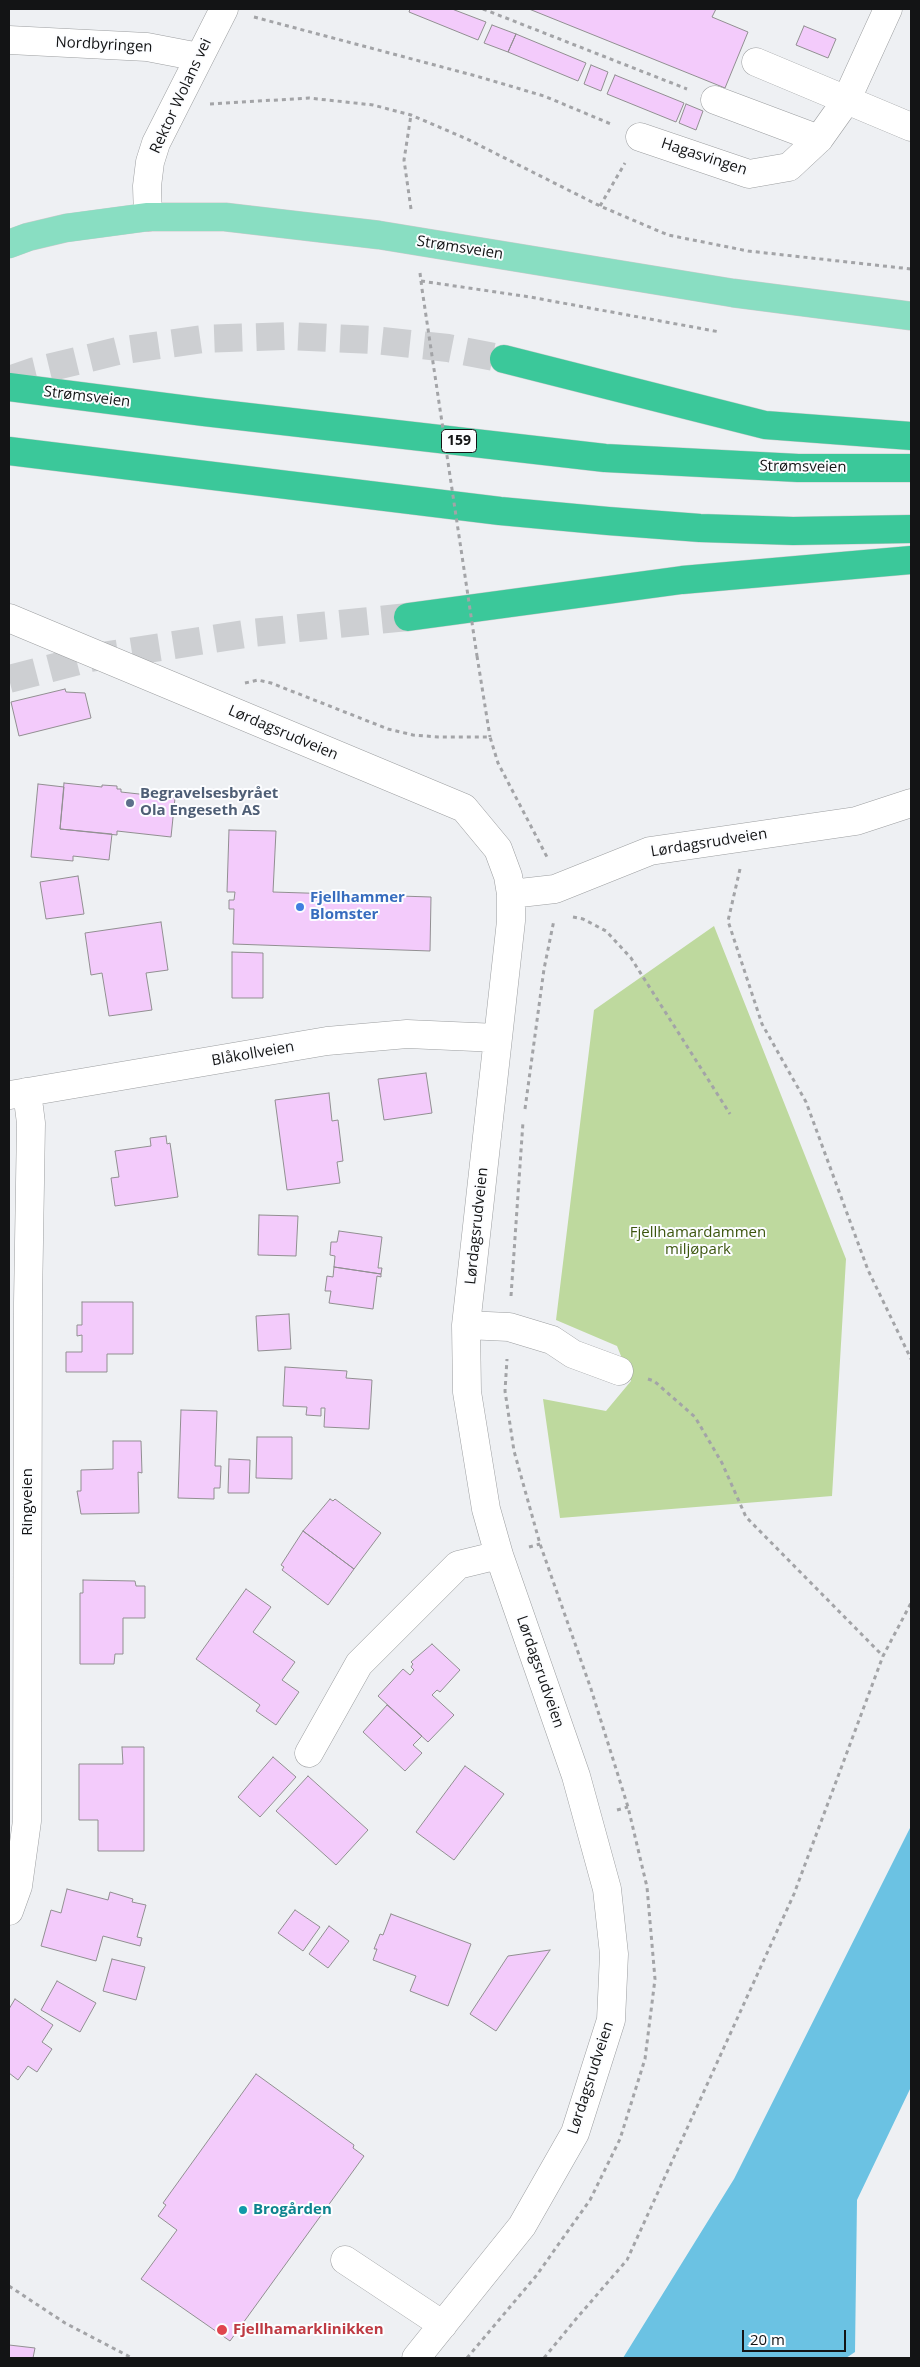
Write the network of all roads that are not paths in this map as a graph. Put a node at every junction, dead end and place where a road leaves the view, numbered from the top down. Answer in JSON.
{"nodes":[{"id":1,"x":888,"y":9,"type":"edge"},
{"id":2,"x":236,"y":12,"type":"edge"},
{"id":3,"x":9,"y":40,"type":"edge"},
{"id":4,"x":199,"y":57,"type":"junction"},
{"id":5,"x":756,"y":62,"type":"dead end"},
{"id":6,"x":715,"y":100,"type":"road end"},
{"id":7,"x":846,"y":101,"type":"junction"},
{"id":8,"x":911,"y":127,"type":"edge"},
{"id":9,"x":640,"y":137,"type":"road end"},
{"id":10,"x":819,"y":139,"type":"junction"},
{"id":11,"x":148,"y":217,"type":"junction"},
{"id":12,"x":9,"y":244,"type":"edge"},
{"id":13,"x":911,"y":316,"type":"edge"},
{"id":14,"x":504,"y":359,"type":"tunnel mouth"},
{"id":15,"x":9,"y":387,"type":"edge"},
{"id":16,"x":911,"y":436,"type":"edge"},
{"id":17,"x":9,"y":451,"type":"edge"},
{"id":18,"x":911,"y":468,"type":"edge"},
{"id":19,"x":911,"y":529,"type":"edge"},
{"id":20,"x":911,"y":560,"type":"edge"},
{"id":21,"x":408,"y":617,"type":"tunnel mouth"},
{"id":22,"x":9,"y":618,"type":"edge"},
{"id":23,"x":911,"y":802,"type":"edge"},
{"id":24,"x":511,"y":894,"type":"junction"},
{"id":25,"x":498,"y":1038,"type":"junction"},
{"id":26,"x":18,"y":1093,"type":"edge"},
{"id":27,"x":18,"y":1302,"type":"edge"},
{"id":28,"x":466,"y":1325,"type":"junction"},
{"id":29,"x":618,"y":1371,"type":"road end"},
{"id":30,"x":500,"y":1556,"type":"junction"},
{"id":31,"x":309,"y":1753,"type":"dead end"},
{"id":32,"x":9,"y":1911,"type":"edge"},
{"id":33,"x":345,"y":2260,"type":"dead end"},
{"id":34,"x":443,"y":2325,"type":"junction"},
{"id":35,"x":416,"y":2358,"type":"edge"}],
"edges":[{"from":1,"to":7,"type":"street","name":"Hagasvingen"},
{"from":2,"to":4,"type":"street","name":"Rektor Wolans vei"},
{"from":3,"to":4,"type":"street","name":"Nordbyringen"},
{"from":4,"to":11,"type":"street","name":"Rektor Wolans vei"},
{"from":5,"to":7,"type":"street"},
{"from":6,"to":10,"type":"street"},
{"from":7,"to":8,"type":"street"},
{"from":7,"to":10,"type":"street","name":"Hagasvingen"},
{"from":9,"to":10,"type":"street","name":"Hagasvingen"},
{"from":11,"to":12,"type":"main road","name":"Strømsveien"},
{"from":11,"to":13,"type":"main road","name":"Strømsveien"},
{"from":14,"to":16,"type":"highway"},
{"from":15,"to":18,"type":"highway","name":"Strømsveien","number":"159"},
{"from":17,"to":19,"type":"highway"},
{"from":20,"to":21,"type":"highway"},
{"from":22,"to":24,"type":"street","name":"Lørdagsrudveien"},
{"from":23,"to":24,"type":"street","name":"Lørdagsrudveien"},
{"from":24,"to":25,"type":"street","name":"Lørdagsrudveien"},
{"from":25,"to":26,"type":"street","name":"Blåkollveien"},
{"from":25,"to":28,"type":"street","name":"Lørdagsrudveien"},
{"from":26,"to":27,"type":"street","name":"Ringveien"},
{"from":27,"to":32,"type":"street","name":"Ringveien"},
{"from":28,"to":29,"type":"street"},
{"from":28,"to":30,"type":"street","name":"Lørdagsrudveien"},
{"from":30,"to":31,"type":"street"},
{"from":30,"to":34,"type":"street","name":"Lørdagsrudveien"},
{"from":33,"to":34,"type":"street"},
{"from":34,"to":35,"type":"street","name":"Lørdagsrudveien"}]}
